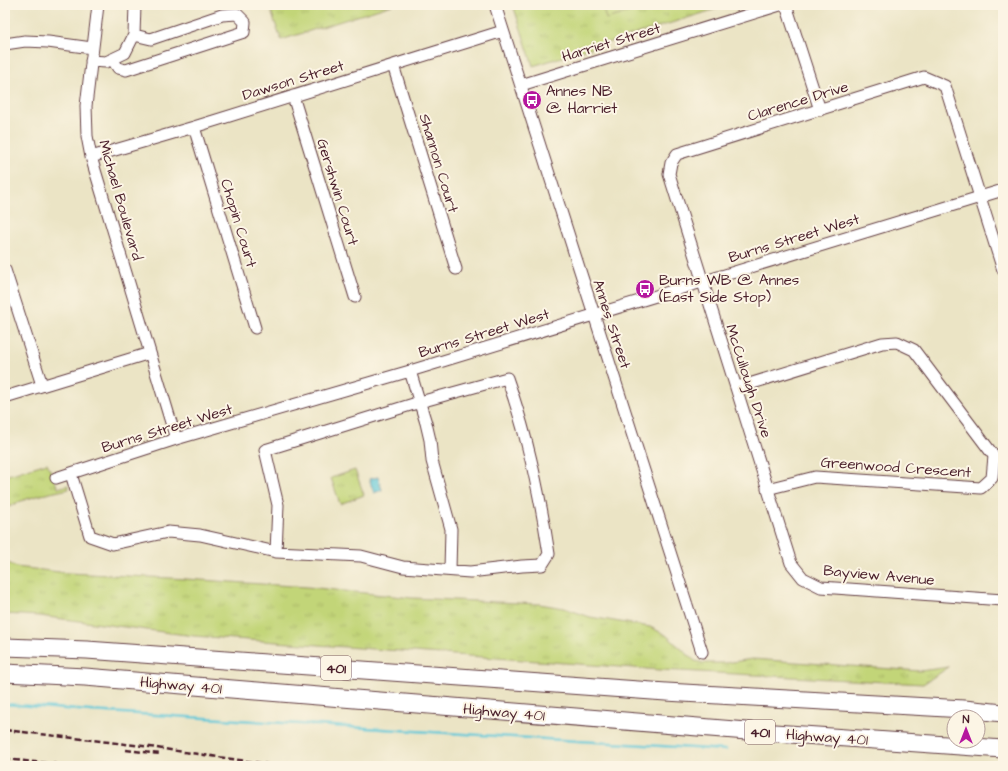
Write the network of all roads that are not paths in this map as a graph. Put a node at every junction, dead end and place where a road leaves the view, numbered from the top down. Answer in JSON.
{"nodes":[{"id":1,"x":98,"y":5,"type":"edge"},
{"id":2,"x":135,"y":5,"type":"edge"},
{"id":3,"x":495,"y":5,"type":"edge"},
{"id":4,"x":780,"y":5,"type":"edge"},
{"id":5,"x":786,"y":5,"type":"edge"},
{"id":6,"x":503,"y":31,"type":"junction"},
{"id":7,"x":134,"y":35,"type":"junction"},
{"id":8,"x":5,"y":44,"type":"edge"},
{"id":9,"x":92,"y":48,"type":"junction"},
{"id":10,"x":112,"y":59,"type":"junction"},
{"id":11,"x":91,"y":61,"type":"junction"},
{"id":12,"x":393,"y":65,"type":"junction"},
{"id":13,"x":521,"y":85,"type":"junction"},
{"id":14,"x":293,"y":96,"type":"junction"},
{"id":15,"x":820,"y":110,"type":"junction"},
{"id":16,"x":194,"y":127,"type":"junction"},
{"id":17,"x":91,"y":157,"type":"junction"},
{"id":18,"x":1003,"y":190,"type":"edge"},
{"id":19,"x":980,"y":197,"type":"junction"},
{"id":20,"x":456,"y":269,"type":"dead end"},
{"id":21,"x":5,"y":270,"type":"edge"},
{"id":22,"x":1003,"y":270,"type":"edge"},
{"id":23,"x":702,"y":282,"type":"junction"},
{"id":24,"x":355,"y":297,"type":"dead end"},
{"id":25,"x":593,"y":316,"type":"junction"},
{"id":26,"x":255,"y":328,"type":"dead end"},
{"id":27,"x":150,"y":353,"type":"junction"},
{"id":28,"x":410,"y":371,"type":"junction"},
{"id":29,"x":42,"y":385,"type":"junction"},
{"id":30,"x":736,"y":387,"type":"junction"},
{"id":31,"x":5,"y":397,"type":"edge"},
{"id":32,"x":420,"y":402,"type":"junction"},
{"id":33,"x":176,"y":440,"type":"junction"},
{"id":34,"x":71,"y":474,"type":"junction"},
{"id":35,"x":56,"y":478,"type":"dead end"},
{"id":36,"x":767,"y":489,"type":"junction"},
{"id":37,"x":276,"y":552,"type":"junction"},
{"id":38,"x":450,"y":570,"type":"junction"},
{"id":39,"x":1003,"y":600,"type":"edge"},
{"id":40,"x":5,"y":647,"type":"edge"},
{"id":41,"x":702,"y":652,"type":"dead end"},
{"id":42,"x":5,"y":673,"type":"edge"},
{"id":43,"x":1003,"y":712,"type":"edge"},
{"id":44,"x":1003,"y":749,"type":"edge"}],
"edges":[{"from":1,"to":9,"type":"street","name":"Michael Boulevard"},
{"from":2,"to":7,"type":"street"},
{"from":3,"to":6,"type":"street","name":"Annes Street"},
{"from":4,"to":13,"type":"street","name":"Harriet Street"},
{"from":5,"to":15,"type":"street"},
{"from":6,"to":12,"type":"street","name":"Dawson Street"},
{"from":6,"to":13,"type":"street","name":"Annes Street"},
{"from":7,"to":10,"type":"street"},
{"from":7,"to":10,"type":"street"},
{"from":8,"to":9,"type":"street"},
{"from":9,"to":11,"type":"street","name":"Michael Boulevard"},
{"from":10,"to":11,"type":"street"},
{"from":11,"to":17,"type":"street","name":"Michael Boulevard"},
{"from":12,"to":14,"type":"street","name":"Dawson Street"},
{"from":12,"to":20,"type":"street","name":"Shannon Court"},
{"from":13,"to":25,"type":"street","name":"Annes Street"},
{"from":14,"to":16,"type":"street","name":"Dawson Street"},
{"from":14,"to":24,"type":"street","name":"Gershwin Court"},
{"from":15,"to":19,"type":"street","name":"Clarence Drive"},
{"from":15,"to":23,"type":"street","name":"Clarence Drive"},
{"from":16,"to":17,"type":"street","name":"Dawson Street"},
{"from":16,"to":26,"type":"street","name":"Chopin Court"},
{"from":17,"to":27,"type":"street","name":"Michael Boulevard"},
{"from":18,"to":19,"type":"street","name":"Burns Street West"},
{"from":19,"to":22,"type":"street"},
{"from":19,"to":23,"type":"street","name":"Burns Street West"},
{"from":21,"to":29,"type":"street"},
{"from":23,"to":25,"type":"street","name":"Burns Street West"},
{"from":23,"to":30,"type":"street","name":"McCullough Drive"},
{"from":25,"to":28,"type":"street","name":"Burns Street West"},
{"from":25,"to":41,"type":"street","name":"Annes Street"},
{"from":27,"to":29,"type":"street"},
{"from":27,"to":33,"type":"street","name":"Michael Boulevard"},
{"from":28,"to":32,"type":"street","name":"Burns Street West"},
{"from":28,"to":33,"type":"street","name":"Burns Street West"},
{"from":29,"to":31,"type":"street"},
{"from":30,"to":36,"type":"street","name":"McCullough Drive"},
{"from":30,"to":36,"type":"street","name":"Greenwood Crescent"},
{"from":32,"to":37,"type":"street"},
{"from":32,"to":38,"type":"street","name":"Burns Street West"},
{"from":32,"to":38,"type":"street"},
{"from":33,"to":34,"type":"street","name":"Burns Street West"},
{"from":34,"to":35,"type":"street","name":"Burns Street West"},
{"from":34,"to":37,"type":"street"},
{"from":36,"to":39,"type":"street","name":"Bayview Avenue"},
{"from":37,"to":38,"type":"street"},
{"from":40,"to":43,"type":"highway","name":"Highway 401","number":"401"},
{"from":42,"to":44,"type":"highway","name":"Highway 401","number":"401"}]}
